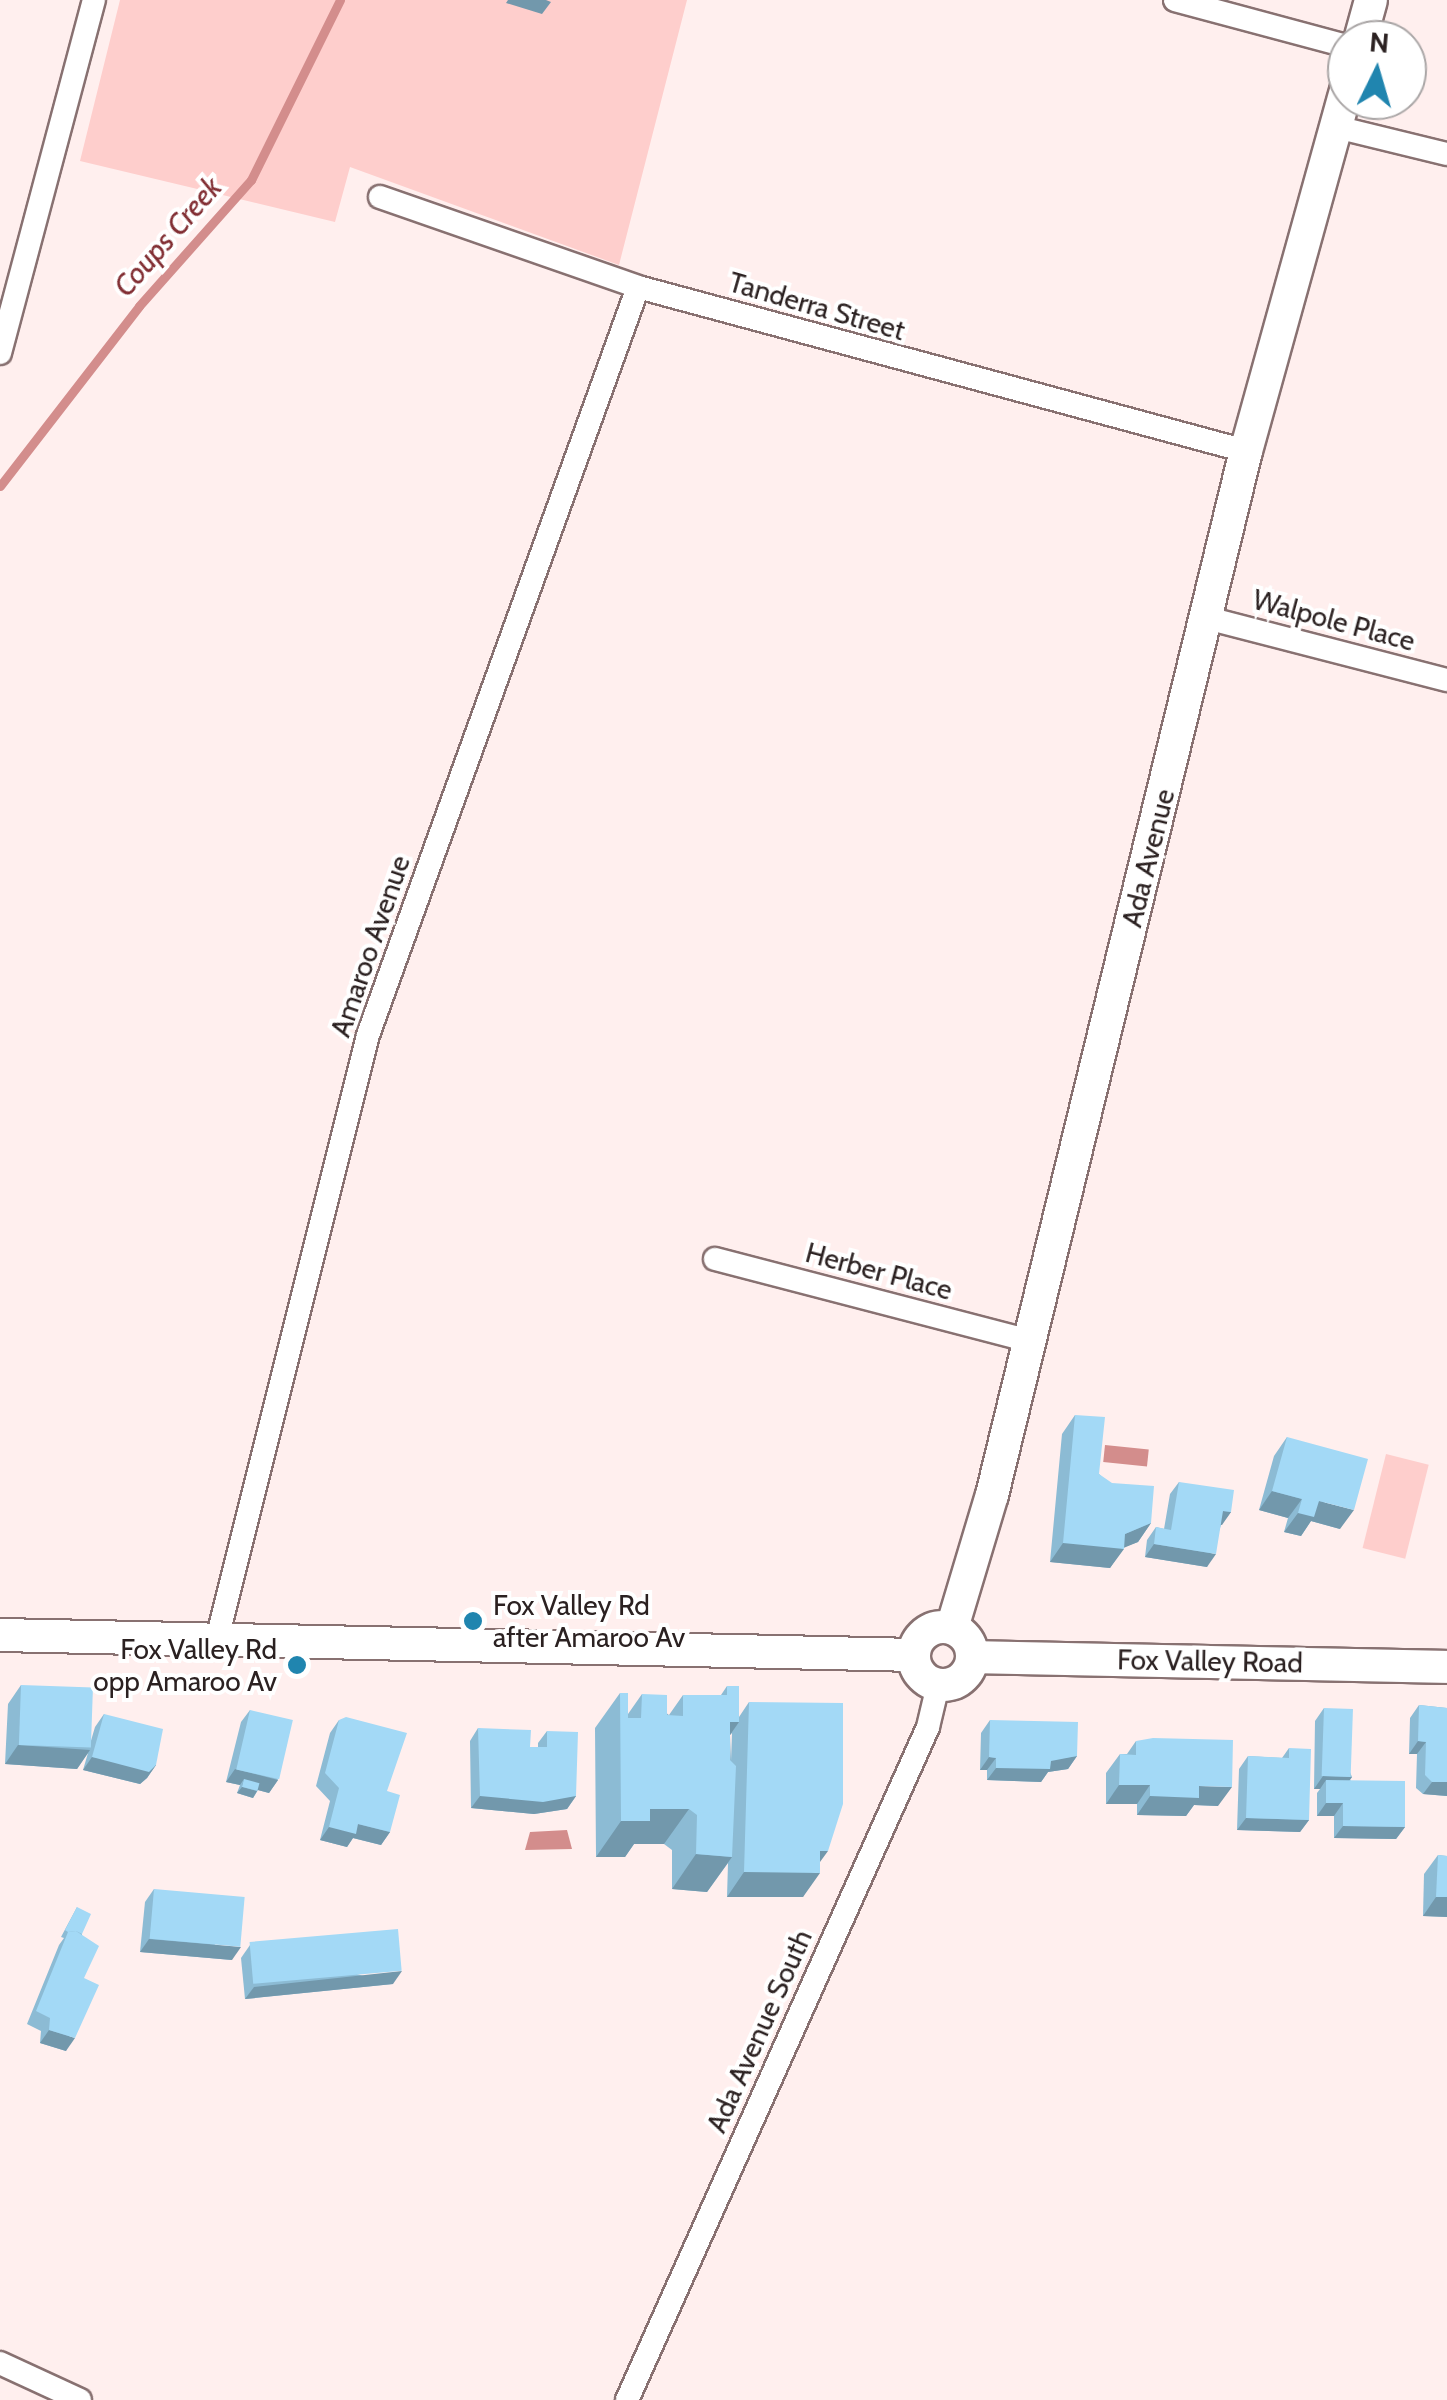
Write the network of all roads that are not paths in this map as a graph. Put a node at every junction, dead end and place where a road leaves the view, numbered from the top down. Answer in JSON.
{"nodes":[{"id":1,"x":94,"y":0,"type":"edge"},
{"id":2,"x":1175,"y":0,"type":"edge"},
{"id":3,"x":1327,"y":41,"type":"edge"},
{"id":4,"x":1338,"y":120,"type":"edge"},
{"id":5,"x":1336,"y":127,"type":"junction"},
{"id":6,"x":1447,"y":154,"type":"edge"},
{"id":7,"x":380,"y":197,"type":"dead end"},
{"id":8,"x":638,"y":288,"type":"junction"},
{"id":9,"x":0,"y":353,"type":"edge"},
{"id":10,"x":1246,"y":451,"type":"junction"},
{"id":11,"x":1207,"y":618,"type":"junction"},
{"id":12,"x":1447,"y":680,"type":"edge"},
{"id":13,"x":714,"y":1260,"type":"dead end"},
{"id":14,"x":1029,"y":1342,"type":"junction"},
{"id":15,"x":952,"y":1628,"type":"junction"},
{"id":16,"x":0,"y":1635,"type":"edge"},
{"id":17,"x":216,"y":1642,"type":"junction"},
{"id":18,"x":914,"y":1654,"type":"junction"},
{"id":19,"x":973,"y":1658,"type":"junction"},
{"id":20,"x":1447,"y":1667,"type":"edge"},
{"id":21,"x":938,"y":1685,"type":"junction"},
{"id":22,"x":0,"y":2364,"type":"edge"},
{"id":23,"x":80,"y":2400,"type":"edge"},
{"id":24,"x":627,"y":2400,"type":"edge"}],
"edges":[{"from":1,"to":9,"type":"street"},
{"from":2,"to":3,"type":"street"},
{"from":4,"to":5,"type":"street","name":"Ada Avenue"},
{"from":5,"to":6,"type":"street"},
{"from":5,"to":10,"type":"street","name":"Ada Avenue"},
{"from":7,"to":8,"type":"street","name":"Tanderra Street"},
{"from":8,"to":10,"type":"street","name":"Tanderra Street"},
{"from":8,"to":17,"type":"street","name":"Amaroo Avenue"},
{"from":10,"to":11,"type":"street","name":"Ada Avenue"},
{"from":11,"to":12,"type":"street","name":"Walpole Place"},
{"from":11,"to":14,"type":"street","name":"Ada Avenue"},
{"from":13,"to":14,"type":"street","name":"Herber Place"},
{"from":14,"to":15,"type":"street","name":"Ada Avenue"},
{"from":15,"to":18,"type":"street"},
{"from":15,"to":19,"type":"street"},
{"from":16,"to":17,"type":"street"},
{"from":17,"to":18,"type":"street"},
{"from":18,"to":21,"type":"street"},
{"from":19,"to":20,"type":"street","name":"Fox Valley Road"},
{"from":19,"to":21,"type":"street"},
{"from":21,"to":24,"type":"street","name":"Ada Avenue South"},
{"from":22,"to":23,"type":"street"}]}
